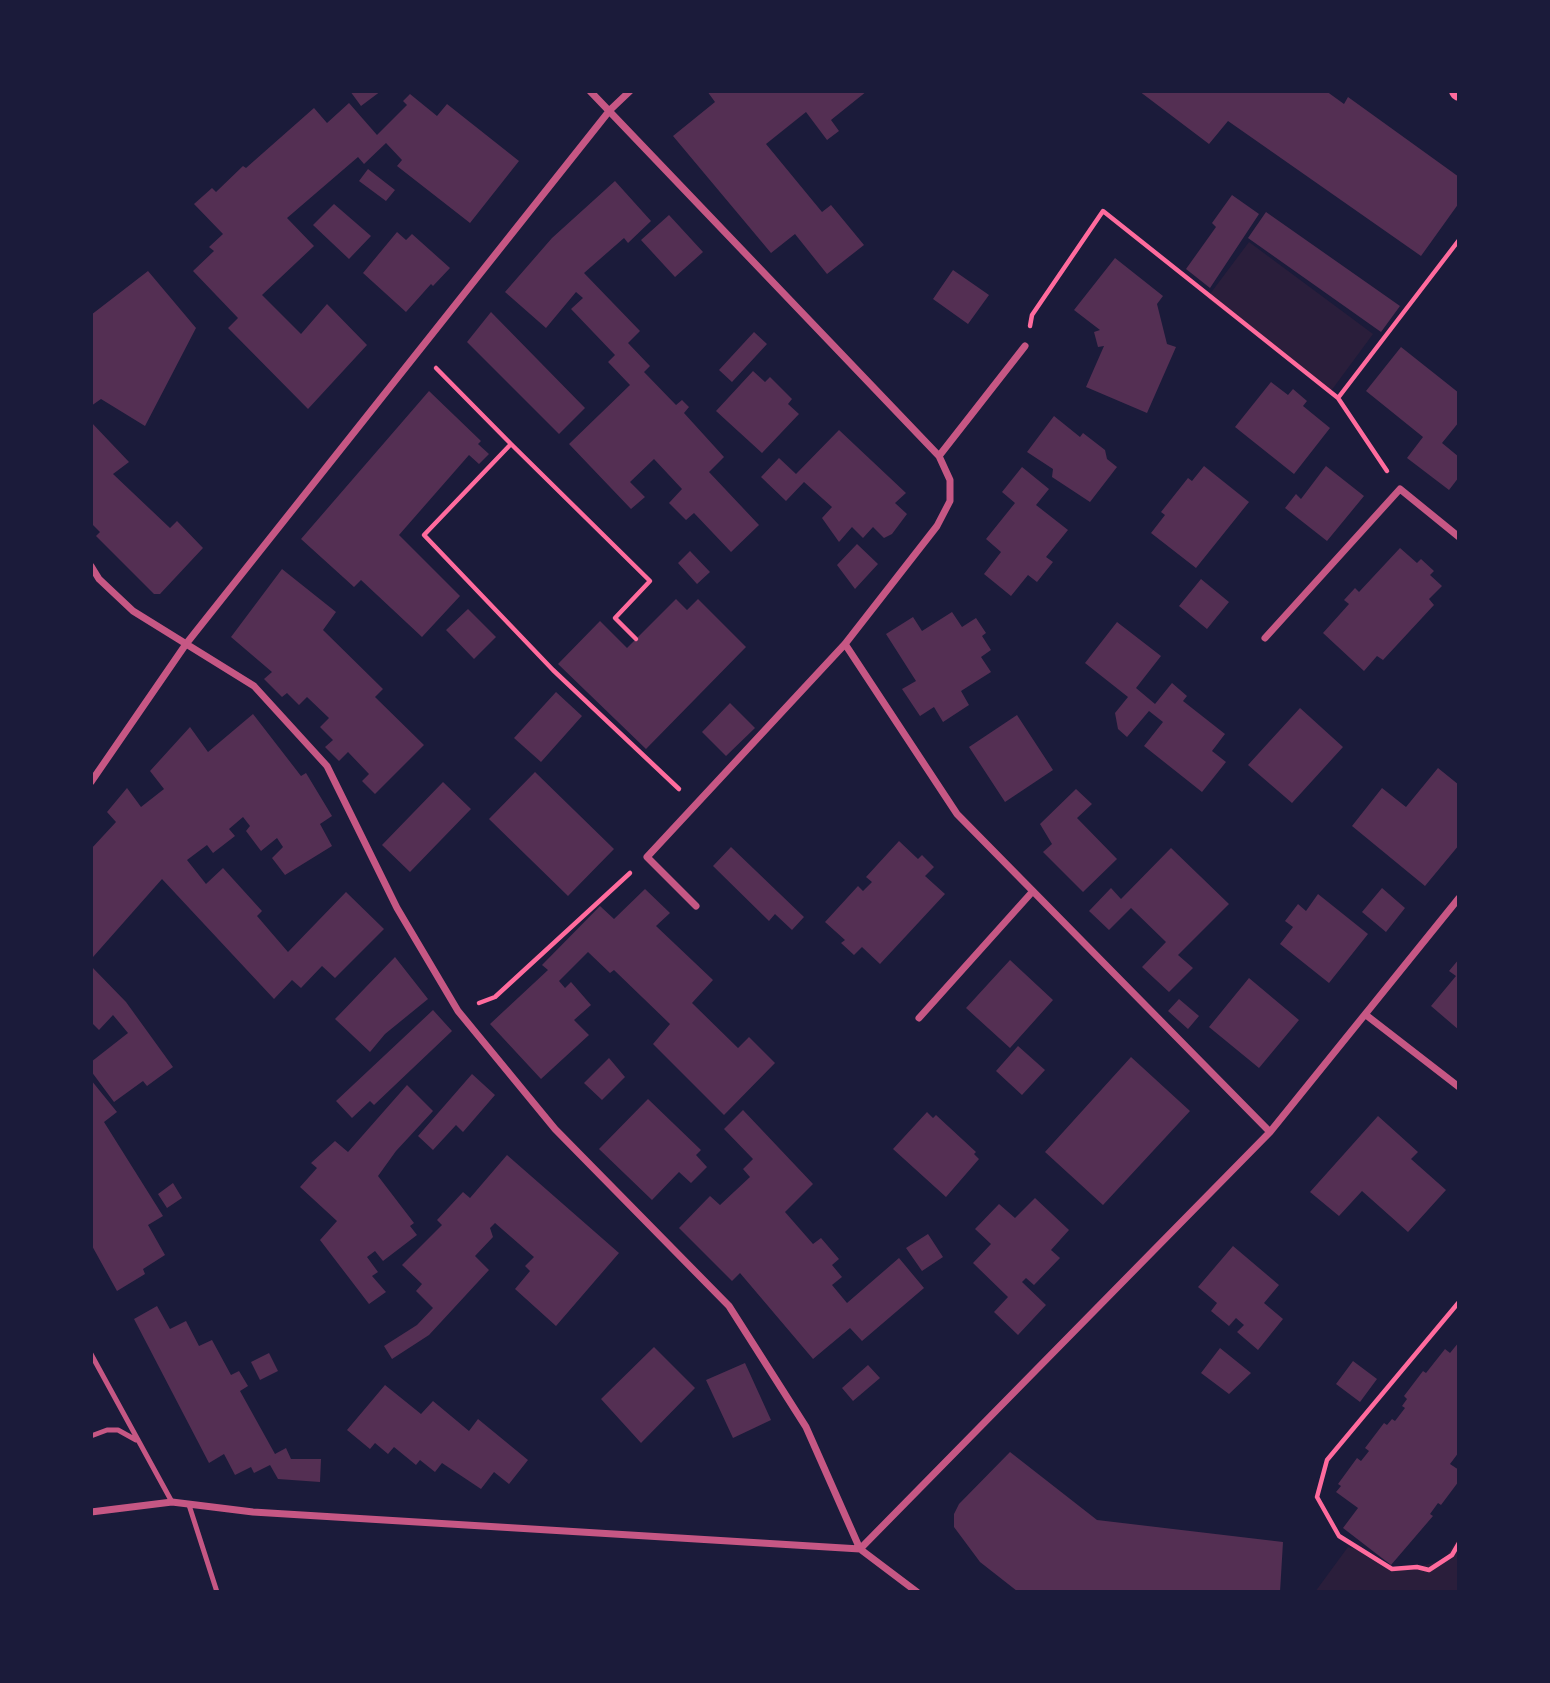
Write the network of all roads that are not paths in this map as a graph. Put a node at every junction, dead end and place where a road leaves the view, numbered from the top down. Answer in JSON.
{"nodes":[{"id":1,"x":590,"y":91,"type":"edge"},
{"id":2,"x":630,"y":91,"type":"edge"},
{"id":3,"x":610,"y":110,"type":"junction"},
{"id":4,"x":1025,"y":346,"type":"road end"},
{"id":5,"x":939,"y":456,"type":"junction"},
{"id":6,"x":1459,"y":537,"type":"edge"},
{"id":7,"x":91,"y":566,"type":"edge"},
{"id":8,"x":1265,"y":638,"type":"dead end"},
{"id":9,"x":186,"y":644,"type":"junction"},
{"id":10,"x":845,"y":644,"type":"junction"},
{"id":11,"x":91,"y":782,"type":"edge"},
{"id":12,"x":1033,"y":891,"type":"junction"},
{"id":13,"x":1459,"y":898,"type":"edge"},
{"id":14,"x":696,"y":906,"type":"dead end"},
{"id":15,"x":1366,"y":1015,"type":"junction"},
{"id":16,"x":919,"y":1018,"type":"dead end"},
{"id":17,"x":1459,"y":1087,"type":"edge"},
{"id":18,"x":1270,"y":1132,"type":"junction"},
{"id":19,"x":91,"y":1354,"type":"edge"},
{"id":20,"x":91,"y":1436,"type":"edge"},
{"id":21,"x":144,"y":1451,"type":"junction"},
{"id":22,"x":172,"y":1502,"type":"junction"},
{"id":23,"x":189,"y":1504,"type":"junction"},
{"id":24,"x":91,"y":1512,"type":"edge"},
{"id":25,"x":860,"y":1549,"type":"junction"},
{"id":26,"x":217,"y":1592,"type":"edge"},
{"id":27,"x":917,"y":1592,"type":"edge"}],
"edges":[{"from":1,"to":3,"type":"street"},
{"from":2,"to":3,"type":"street"},
{"from":3,"to":5,"type":"street"},
{"from":3,"to":9,"type":"street"},
{"from":4,"to":5,"type":"street"},
{"from":5,"to":10,"type":"street"},
{"from":6,"to":8,"type":"street"},
{"from":7,"to":9,"type":"street"},
{"from":9,"to":11,"type":"street"},
{"from":9,"to":25,"type":"street"},
{"from":10,"to":12,"type":"street"},
{"from":10,"to":14,"type":"street"},
{"from":12,"to":16,"type":"street"},
{"from":12,"to":18,"type":"street"},
{"from":13,"to":15,"type":"street"},
{"from":15,"to":17,"type":"street"},
{"from":15,"to":18,"type":"street"},
{"from":18,"to":25,"type":"street"},
{"from":19,"to":21,"type":"lane"},
{"from":20,"to":21,"type":"lane"},
{"from":21,"to":22,"type":"lane"},
{"from":22,"to":23,"type":"street"},
{"from":22,"to":24,"type":"street"},
{"from":23,"to":25,"type":"street"},
{"from":23,"to":26,"type":"lane"},
{"from":25,"to":27,"type":"street"}]}
